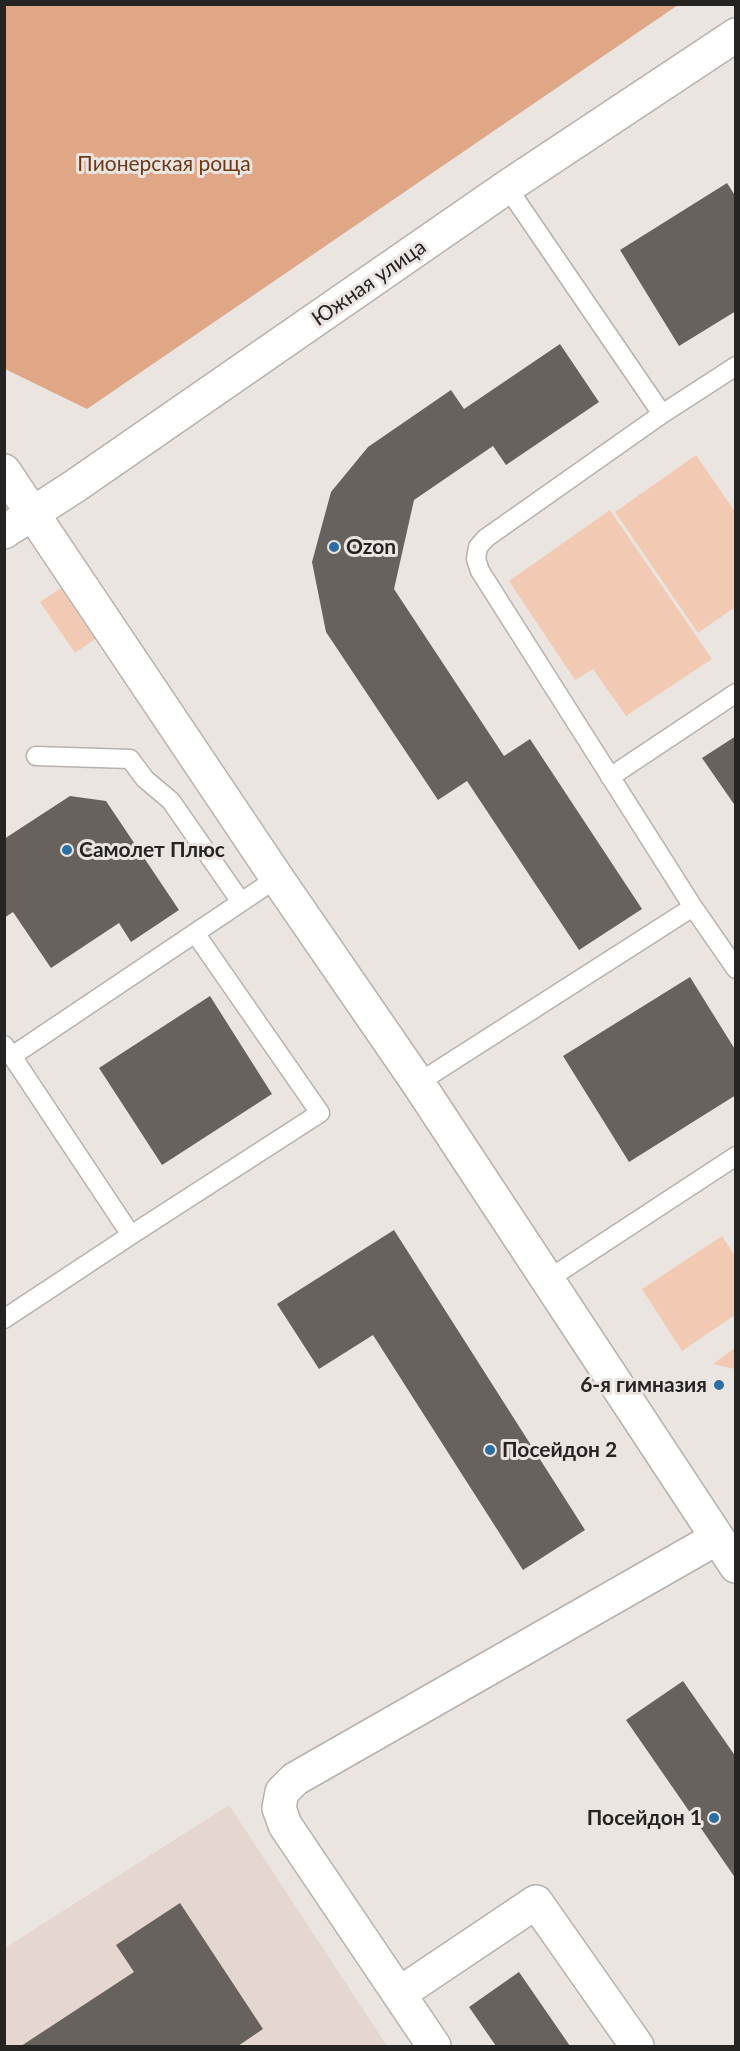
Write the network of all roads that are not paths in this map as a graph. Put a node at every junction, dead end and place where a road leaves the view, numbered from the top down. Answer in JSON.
{"nodes":[{"id":1,"x":735,"y":35,"type":"edge"},
{"id":2,"x":507,"y":187,"type":"junction"},
{"id":3,"x":735,"y":366,"type":"edge"},
{"id":4,"x":662,"y":414,"type":"junction"},
{"id":5,"x":4,"y":471,"type":"edge"},
{"id":6,"x":33,"y":513,"type":"junction"},
{"id":7,"x":4,"y":532,"type":"edge"},
{"id":8,"x":735,"y":693,"type":"edge"},
{"id":9,"x":36,"y":756,"type":"dead end"},
{"id":10,"x":610,"y":777,"type":"junction"},
{"id":11,"x":277,"y":878,"type":"junction"},
{"id":12,"x":241,"y":902,"type":"junction"},
{"id":13,"x":693,"y":907,"type":"junction"},
{"id":14,"x":195,"y":933,"type":"junction"},
{"id":15,"x":735,"y":969,"type":"edge"},
{"id":16,"x":8,"y":1051,"type":"edge"},
{"id":17,"x":418,"y":1083,"type":"junction"},
{"id":18,"x":735,"y":1156,"type":"edge"},
{"id":19,"x":131,"y":1235,"type":"junction"},
{"id":20,"x":547,"y":1280,"type":"junction"},
{"id":21,"x":4,"y":1319,"type":"edge"},
{"id":22,"x":717,"y":1538,"type":"junction"},
{"id":23,"x":735,"y":1566,"type":"edge"},
{"id":24,"x":399,"y":1994,"type":"junction"},
{"id":25,"x":434,"y":2046,"type":"edge"},
{"id":26,"x":637,"y":2046,"type":"edge"}],
"edges":[{"from":1,"to":2,"type":"street","name":"Южная улица"},
{"from":2,"to":4,"type":"lane"},
{"from":2,"to":6,"type":"street","name":"Южная улица"},
{"from":3,"to":4,"type":"lane"},
{"from":4,"to":10,"type":"lane"},
{"from":5,"to":6,"type":"street"},
{"from":6,"to":7,"type":"street","name":"Южная улица"},
{"from":6,"to":11,"type":"street"},
{"from":8,"to":10,"type":"lane"},
{"from":9,"to":12,"type":"lane"},
{"from":10,"to":13,"type":"lane"},
{"from":11,"to":12,"type":"lane"},
{"from":11,"to":17,"type":"street"},
{"from":12,"to":14,"type":"lane"},
{"from":13,"to":15,"type":"lane"},
{"from":13,"to":17,"type":"lane"},
{"from":14,"to":16,"type":"lane"},
{"from":14,"to":19,"type":"lane"},
{"from":16,"to":19,"type":"lane"},
{"from":17,"to":20,"type":"street"},
{"from":18,"to":20,"type":"lane"},
{"from":19,"to":21,"type":"lane"},
{"from":20,"to":22,"type":"street"},
{"from":22,"to":23,"type":"street"},
{"from":22,"to":24,"type":"street"},
{"from":24,"to":25,"type":"street"},
{"from":24,"to":26,"type":"street"}]}
